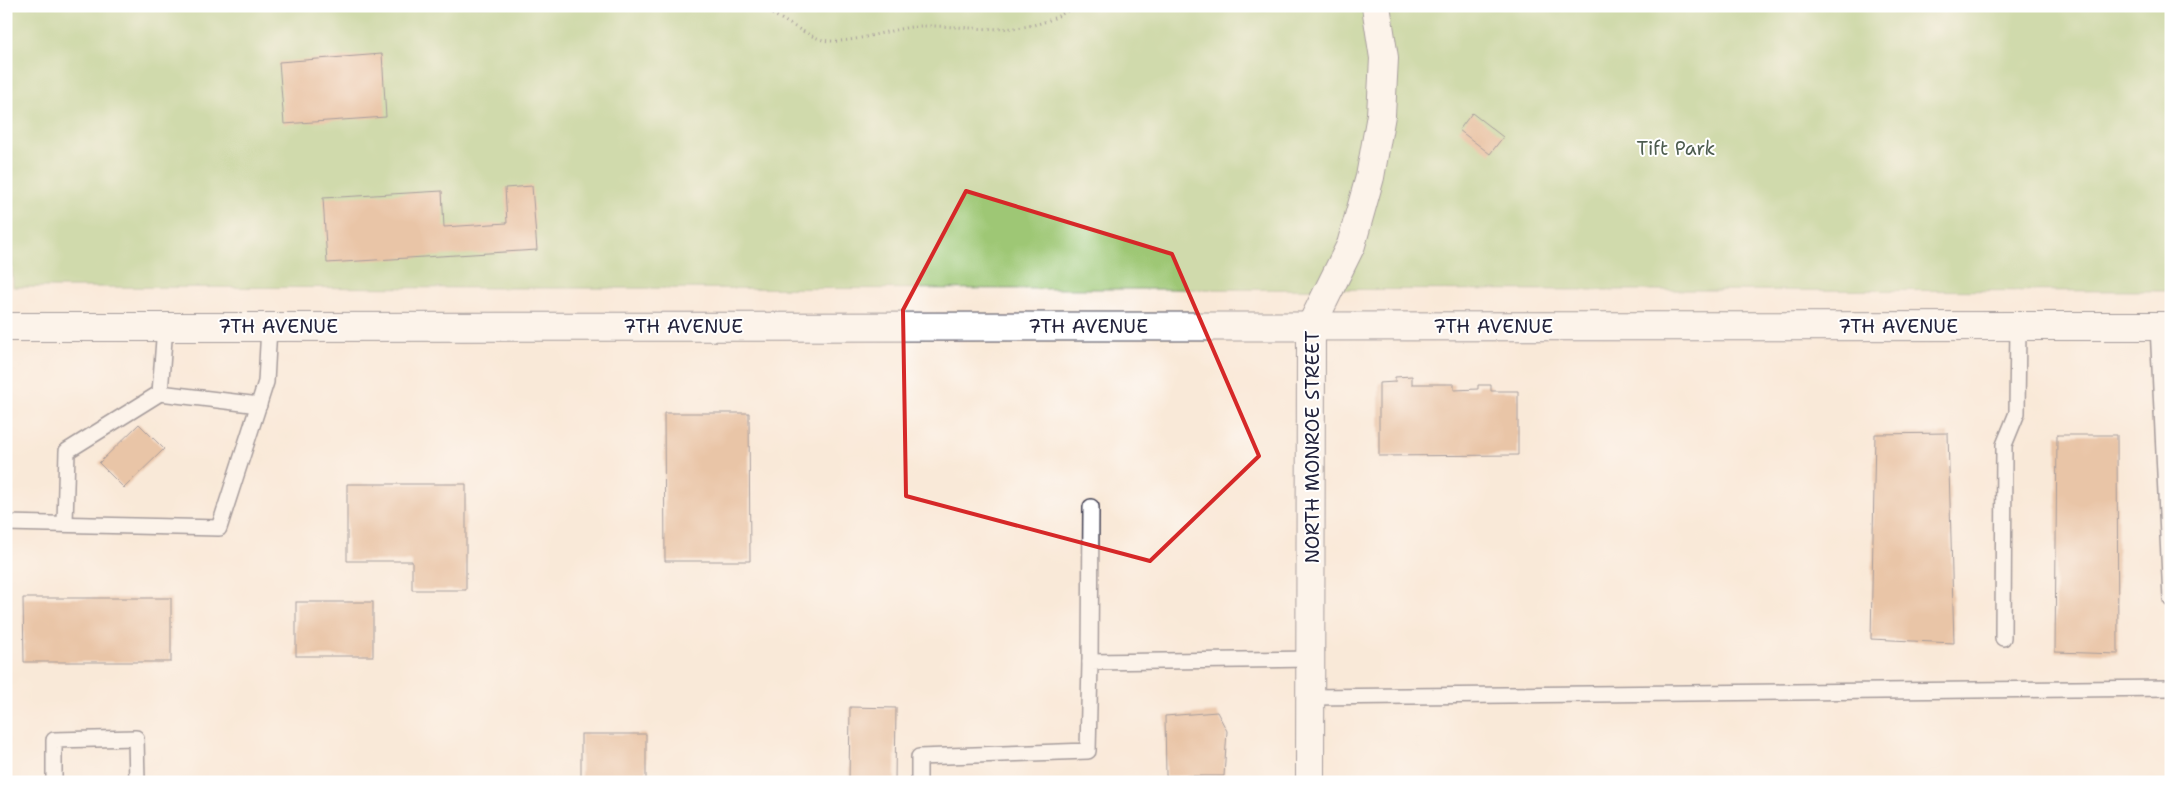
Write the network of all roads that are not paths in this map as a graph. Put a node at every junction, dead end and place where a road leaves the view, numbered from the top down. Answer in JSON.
{"nodes":[{"id":1,"x":1376,"y":6,"type":"edge"},
{"id":2,"x":164,"y":326,"type":"junction"},
{"id":3,"x":1311,"y":326,"type":"junction"},
{"id":4,"x":2018,"y":326,"type":"junction"},
{"id":5,"x":2164,"y":326,"type":"edge"},
{"id":6,"x":269,"y":327,"type":"junction"},
{"id":7,"x":6,"y":328,"type":"edge"},
{"id":8,"x":160,"y":393,"type":"junction"},
{"id":9,"x":260,"y":405,"type":"junction"},
{"id":10,"x":1091,"y":507,"type":"dead end"},
{"id":11,"x":6,"y":522,"type":"edge"},
{"id":12,"x":65,"y":523,"type":"junction"},
{"id":13,"x":2171,"y":599,"type":"edge"},
{"id":14,"x":2004,"y":638,"type":"dead end"},
{"id":15,"x":1311,"y":659,"type":"junction"},
{"id":16,"x":1090,"y":662,"type":"junction"},
{"id":17,"x":2171,"y":688,"type":"edge"},
{"id":18,"x":1310,"y":698,"type":"junction"},
{"id":19,"x":54,"y":782,"type":"edge"},
{"id":20,"x":137,"y":782,"type":"edge"},
{"id":21,"x":918,"y":782,"type":"edge"},
{"id":22,"x":1310,"y":782,"type":"edge"}],
"edges":[{"from":1,"to":3,"type":"street","name":"NORTH MONROE STREET"},
{"from":2,"to":6,"type":"street","name":"7TH AVENUE"},
{"from":2,"to":7,"type":"street","name":"7TH AVENUE"},
{"from":2,"to":8,"type":"lane"},
{"from":3,"to":4,"type":"street","name":"7TH AVENUE"},
{"from":3,"to":6,"type":"street","name":"7TH AVENUE"},
{"from":3,"to":15,"type":"street","name":"NORTH MONROE STREET"},
{"from":4,"to":5,"type":"street","name":"7TH AVENUE"},
{"from":4,"to":14,"type":"lane"},
{"from":5,"to":13,"type":"lane"},
{"from":6,"to":9,"type":"lane"},
{"from":8,"to":9,"type":"lane"},
{"from":8,"to":12,"type":"lane"},
{"from":9,"to":12,"type":"lane"},
{"from":10,"to":16,"type":"lane"},
{"from":11,"to":12,"type":"lane"},
{"from":15,"to":16,"type":"lane"},
{"from":15,"to":18,"type":"street","name":"NORTH MONROE STREET"},
{"from":16,"to":21,"type":"lane"},
{"from":17,"to":18,"type":"lane"},
{"from":18,"to":22,"type":"street","name":"NORTH MONROE STREET"},
{"from":19,"to":20,"type":"lane"}]}
